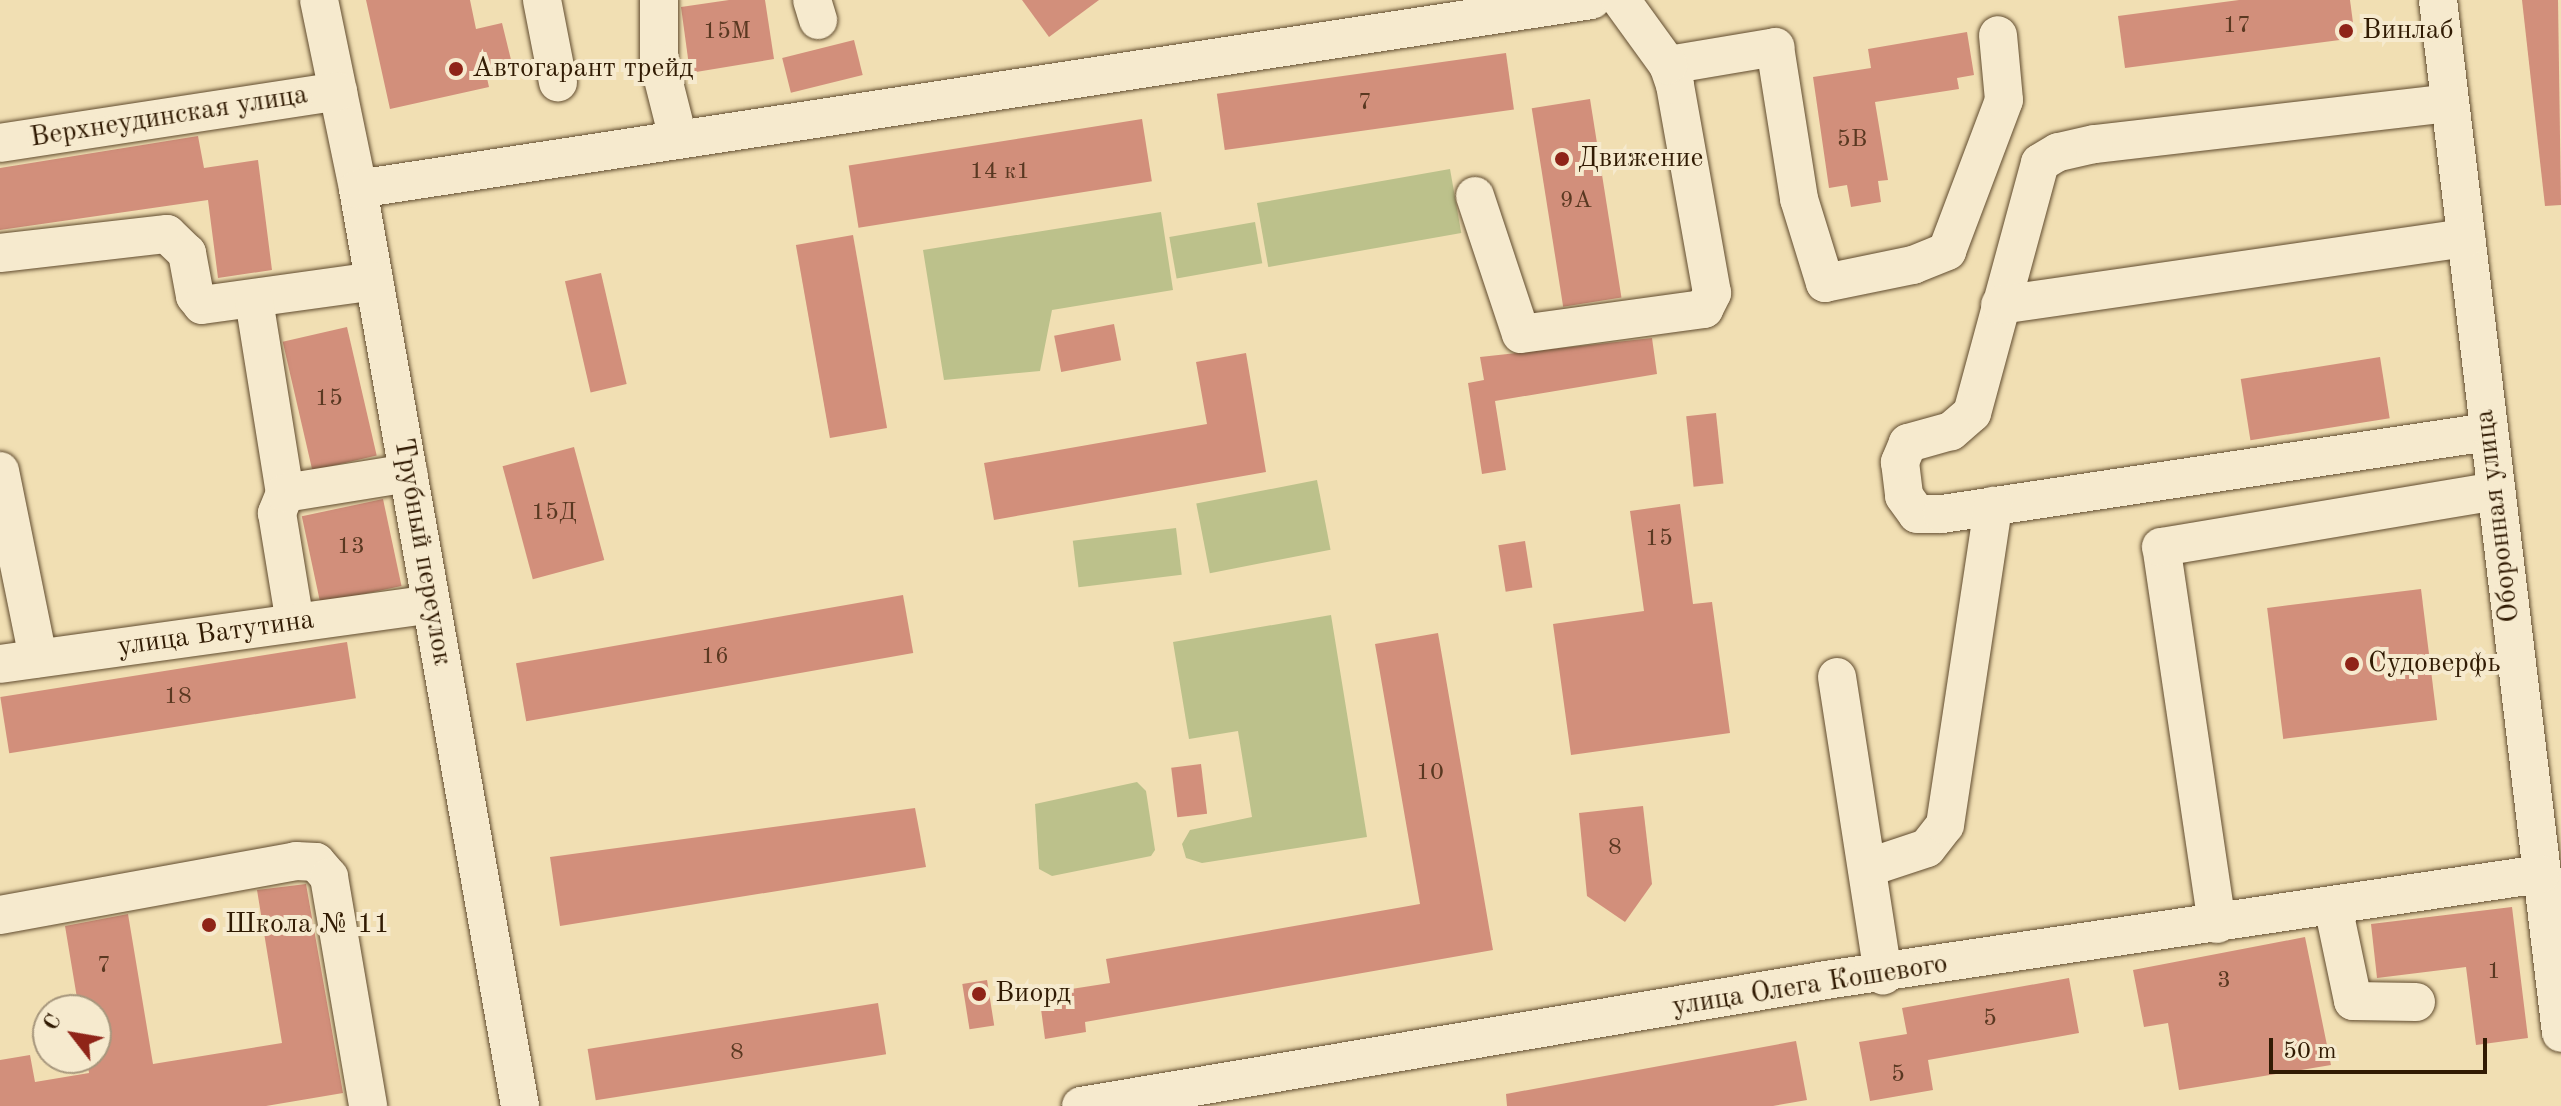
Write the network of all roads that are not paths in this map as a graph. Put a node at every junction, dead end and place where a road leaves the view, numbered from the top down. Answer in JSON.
{"nodes":[{"id":1,"x":319,"y":0,"type":"edge"},
{"id":2,"x":542,"y":0,"type":"edge"},
{"id":3,"x":659,"y":0,"type":"edge"},
{"id":4,"x":1592,"y":0,"type":"edge"},
{"id":5,"x":1621,"y":0,"type":"edge"},
{"id":6,"x":2438,"y":0,"type":"edge"},
{"id":7,"x":1998,"y":35,"type":"dead end"},
{"id":8,"x":1668,"y":65,"type":"junction"},
{"id":9,"x":558,"y":82,"type":"dead end"},
{"id":10,"x":338,"y":91,"type":"junction"},
{"id":11,"x":2450,"y":103,"type":"junction"},
{"id":12,"x":678,"y":138,"type":"junction"},
{"id":13,"x":0,"y":143,"type":"edge"},
{"id":14,"x":358,"y":189,"type":"junction"},
{"id":15,"x":1475,"y":196,"type":"dead end"},
{"id":16,"x":2466,"y":238,"type":"junction"},
{"id":17,"x":0,"y":253,"type":"edge"},
{"id":18,"x":374,"y":281,"type":"junction"},
{"id":19,"x":254,"y":300,"type":"junction"},
{"id":20,"x":2000,"y":305,"type":"junction"},
{"id":21,"x":2488,"y":432,"type":"junction"},
{"id":22,"x":0,"y":471,"type":"edge"},
{"id":23,"x":408,"y":473,"type":"junction"},
{"id":24,"x":2495,"y":491,"type":"junction"},
{"id":25,"x":285,"y":493,"type":"junction"},
{"id":26,"x":1993,"y":506,"type":"junction"},
{"id":27,"x":431,"y":604,"type":"junction"},
{"id":28,"x":295,"y":623,"type":"junction"},
{"id":29,"x":38,"y":658,"type":"junction"},
{"id":30,"x":0,"y":664,"type":"edge"},
{"id":31,"x":1837,"y":677,"type":"dead end"},
{"id":32,"x":1867,"y":868,"type":"junction"},
{"id":33,"x":2540,"y":874,"type":"junction"},
{"id":34,"x":2333,"y":906,"type":"junction"},
{"id":35,"x":0,"y":915,"type":"edge"},
{"id":36,"x":2217,"y":924,"type":"junction"},
{"id":37,"x":1883,"y":975,"type":"junction"},
{"id":38,"x":2416,"y":1002,"type":"dead end"},
{"id":39,"x":2560,"y":1024,"type":"edge"},
{"id":40,"x":368,"y":1106,"type":"edge"},
{"id":41,"x":520,"y":1106,"type":"edge"},
{"id":42,"x":1081,"y":1106,"type":"edge"}],
"edges":[{"from":1,"to":10,"type":"street","name":"Трубный переулок"},
{"from":2,"to":9,"type":"street"},
{"from":3,"to":12,"type":"street"},
{"from":4,"to":12,"type":"street"},
{"from":5,"to":8,"type":"street"},
{"from":6,"to":11,"type":"street","name":"Оборонная улица"},
{"from":7,"to":8,"type":"street"},
{"from":8,"to":15,"type":"street"},
{"from":10,"to":13,"type":"street","name":"Верхнеудинская улица"},
{"from":10,"to":14,"type":"street","name":"Трубный переулок"},
{"from":11,"to":16,"type":"street","name":"Оборонная улица"},
{"from":11,"to":20,"type":"street"},
{"from":12,"to":14,"type":"street"},
{"from":14,"to":18,"type":"street","name":"Трубный переулок"},
{"from":16,"to":20,"type":"street"},
{"from":16,"to":21,"type":"street","name":"Оборонная улица"},
{"from":17,"to":19,"type":"street"},
{"from":18,"to":19,"type":"street"},
{"from":18,"to":23,"type":"street","name":"Трубный переулок"},
{"from":19,"to":25,"type":"street"},
{"from":20,"to":26,"type":"street"},
{"from":21,"to":24,"type":"street","name":"Оборонная улица"},
{"from":21,"to":26,"type":"street"},
{"from":22,"to":29,"type":"street"},
{"from":23,"to":25,"type":"street"},
{"from":23,"to":27,"type":"street","name":"Трубный переулок"},
{"from":24,"to":33,"type":"street","name":"Оборонная улица"},
{"from":24,"to":36,"type":"street"},
{"from":25,"to":28,"type":"street"},
{"from":26,"to":32,"type":"street"},
{"from":27,"to":28,"type":"street","name":"улица Ватутина"},
{"from":27,"to":41,"type":"street","name":"Трубный переулок"},
{"from":28,"to":29,"type":"street","name":"улица Ватутина"},
{"from":29,"to":30,"type":"street","name":"улица Ватутина"},
{"from":31,"to":32,"type":"street"},
{"from":32,"to":37,"type":"street"},
{"from":33,"to":34,"type":"street","name":"улица Олега Кошевого"},
{"from":33,"to":39,"type":"street","name":"Оборонная улица"},
{"from":34,"to":36,"type":"street","name":"улица Олега Кошевого"},
{"from":34,"to":38,"type":"street"},
{"from":35,"to":40,"type":"street"},
{"from":36,"to":37,"type":"street","name":"улица Олега Кошевого"},
{"from":37,"to":42,"type":"street","name":"улица Олега Кошевого"}]}
